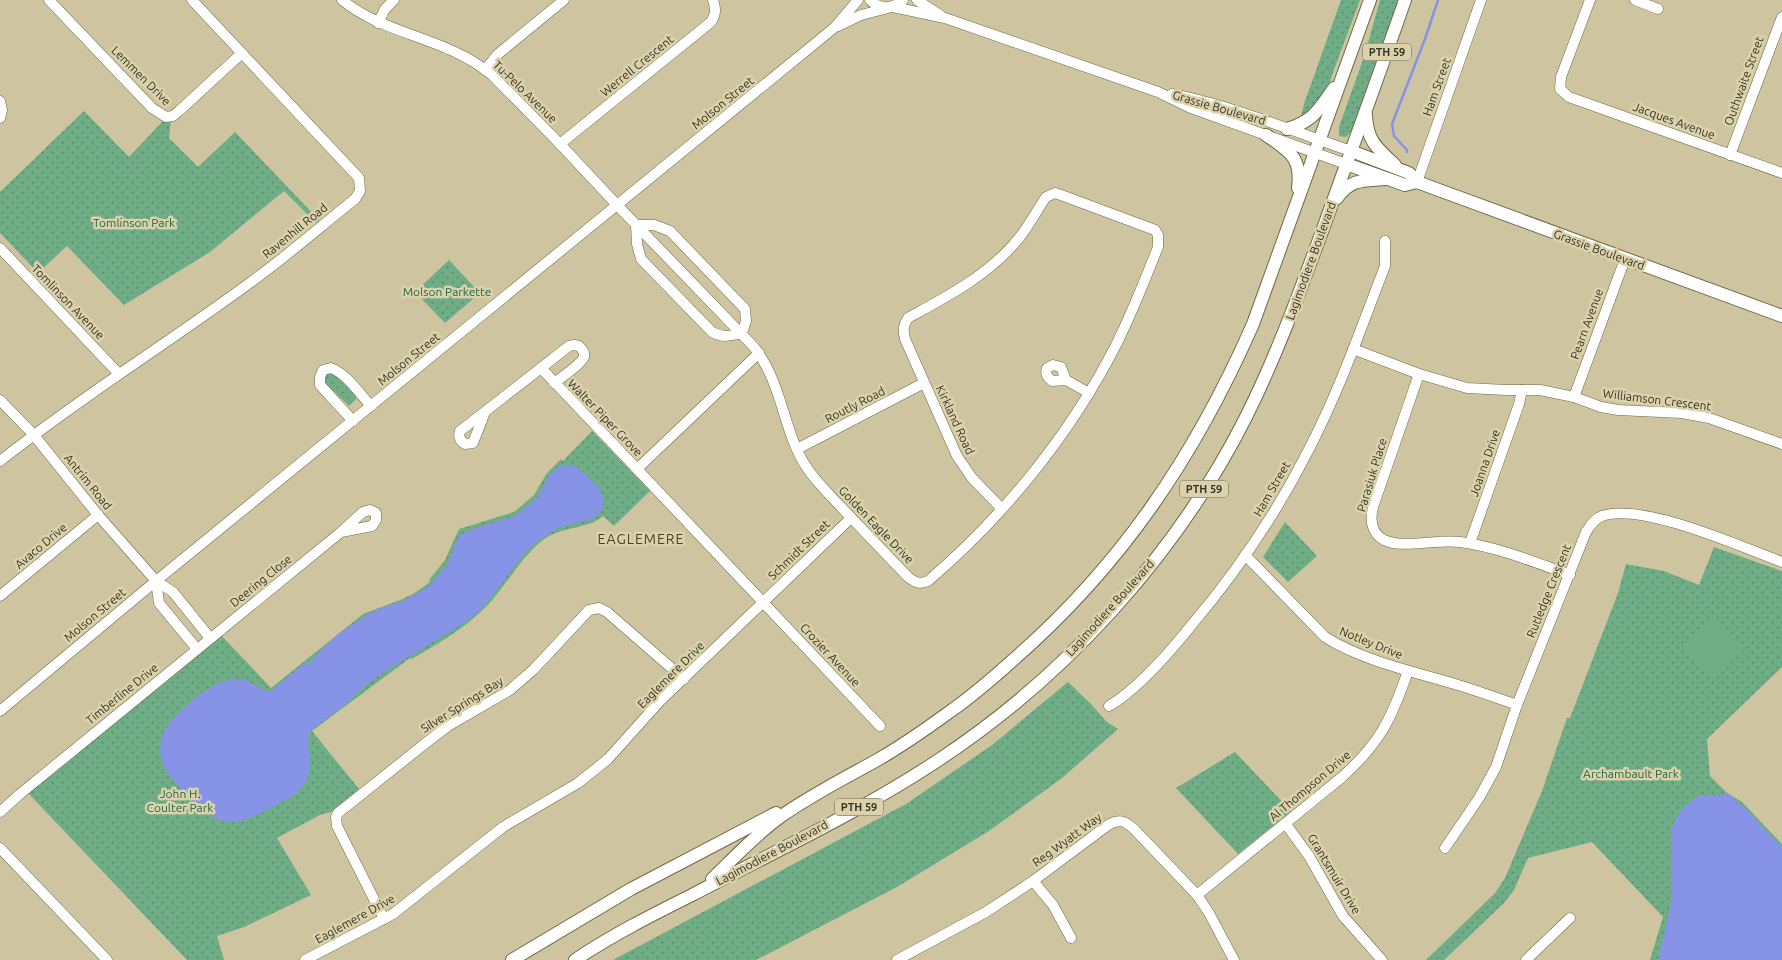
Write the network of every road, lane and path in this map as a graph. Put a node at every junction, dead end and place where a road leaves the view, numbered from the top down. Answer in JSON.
{"nodes":[{"id":1,"x":49,"y":0,"type":"edge"},
{"id":2,"x":192,"y":0,"type":"edge"},
{"id":3,"x":342,"y":0,"type":"edge"},
{"id":4,"x":394,"y":0,"type":"edge"},
{"id":5,"x":564,"y":0,"type":"edge"},
{"id":6,"x":713,"y":0,"type":"edge"},
{"id":7,"x":858,"y":0,"type":"edge"},
{"id":8,"x":870,"y":0,"type":"edge"},
{"id":9,"x":903,"y":0,"type":"edge"},
{"id":10,"x":918,"y":0,"type":"edge"},
{"id":11,"x":1370,"y":0,"type":"edge"},
{"id":12,"x":1406,"y":0,"type":"edge"},
{"id":13,"x":1481,"y":0,"type":"edge"},
{"id":14,"x":1590,"y":0,"type":"edge"},
{"id":15,"x":1636,"y":0,"type":"edge"},
{"id":16,"x":890,"y":7,"type":"junction"},
{"id":17,"x":1658,"y":9,"type":"dead end"},
{"id":18,"x":1782,"y":16,"type":"edge"},
{"id":19,"x":945,"y":18,"type":"junction"},
{"id":20,"x":378,"y":22,"type":"junction"},
{"id":21,"x":835,"y":27,"type":"junction"},
{"id":22,"x":242,"y":53,"type":"junction"},
{"id":23,"x":485,"y":70,"type":"junction"},
{"id":24,"x":1345,"y":71,"type":"junction"},
{"id":25,"x":1158,"y":92,"type":"junction"},
{"id":26,"x":0,"y":101,"type":"edge"},
{"id":27,"x":1368,"y":104,"type":"junction"},
{"id":28,"x":0,"y":118,"type":"edge"},
{"id":29,"x":1287,"y":129,"type":"junction"},
{"id":30,"x":1266,"y":135,"type":"junction"},
{"id":31,"x":1320,"y":140,"type":"junction"},
{"id":32,"x":560,"y":144,"type":"junction"},
{"id":33,"x":1351,"y":150,"type":"junction"},
{"id":34,"x":1315,"y":153,"type":"junction"},
{"id":35,"x":1730,"y":155,"type":"junction"},
{"id":36,"x":1346,"y":164,"type":"junction"},
{"id":37,"x":1400,"y":170,"type":"junction"},
{"id":38,"x":1782,"y":173,"type":"edge"},
{"id":39,"x":1386,"y":179,"type":"junction"},
{"id":40,"x":1416,"y":182,"type":"junction"},
{"id":41,"x":617,"y":205,"type":"junction"},
{"id":42,"x":1295,"y":207,"type":"junction"},
{"id":43,"x":1325,"y":222,"type":"junction"},
{"id":44,"x":636,"y":225,"type":"junction"},
{"id":45,"x":1385,"y":241,"type":"dead end"},
{"id":46,"x":0,"y":248,"type":"edge"},
{"id":47,"x":1624,"y":259,"type":"junction"},
{"id":48,"x":1782,"y":316,"type":"edge"},
{"id":49,"x":903,"y":330,"type":"joint"},
{"id":50,"x":742,"y":333,"type":"junction"},
{"id":51,"x":1353,"y":349,"type":"junction"},
{"id":52,"x":759,"y":353,"type":"junction"},
{"id":53,"x":541,"y":368,"type":"junction"},
{"id":54,"x":118,"y":373,"type":"junction"},
{"id":55,"x":1419,"y":374,"type":"junction"},
{"id":56,"x":1066,"y":380,"type":"dead end"},
{"id":57,"x":554,"y":383,"type":"junction"},
{"id":58,"x":924,"y":383,"type":"junction"},
{"id":59,"x":1522,"y":390,"type":"junction"},
{"id":60,"x":1089,"y":393,"type":"junction"},
{"id":61,"x":1574,"y":397,"type":"junction"},
{"id":62,"x":0,"y":400,"type":"edge"},
{"id":63,"x":371,"y":406,"type":"junction"},
{"id":64,"x":486,"y":412,"type":"dead end"},
{"id":65,"x":353,"y":421,"type":"junction"},
{"id":66,"x":33,"y":434,"type":"junction"},
{"id":67,"x":1782,"y":444,"type":"edge"},
{"id":68,"x":797,"y":449,"type":"junction"},
{"id":69,"x":0,"y":461,"type":"edge"},
{"id":70,"x":637,"y":469,"type":"junction"},
{"id":71,"x":1002,"y":509,"type":"junction"},
{"id":72,"x":98,"y":515,"type":"junction"},
{"id":73,"x":851,"y":518,"type":"junction"},
{"id":74,"x":341,"y":532,"type":"dead end"},
{"id":75,"x":1470,"y":543,"type":"junction"},
{"id":76,"x":1245,"y":555,"type":"junction"},
{"id":77,"x":1782,"y":562,"type":"edge"},
{"id":78,"x":1570,"y":575,"type":"junction"},
{"id":79,"x":156,"y":581,"type":"junction"},
{"id":80,"x":0,"y":596,"type":"edge"},
{"id":81,"x":763,"y":601,"type":"junction"},
{"id":82,"x":210,"y":638,"type":"junction"},
{"id":83,"x":197,"y":649,"type":"junction"},
{"id":84,"x":1408,"y":671,"type":"junction"},
{"id":85,"x":684,"y":679,"type":"junction"},
{"id":86,"x":1517,"y":705,"type":"junction"},
{"id":87,"x":1109,"y":706,"type":"dead end"},
{"id":88,"x":0,"y":711,"type":"edge"},
{"id":89,"x":880,"y":726,"type":"dead end"},
{"id":90,"x":817,"y":792,"type":"junction"},
{"id":91,"x":0,"y":812,"type":"edge"},
{"id":92,"x":1285,"y":823,"type":"junction"},
{"id":93,"x":0,"y":848,"type":"edge"},
{"id":94,"x":1445,"y":848,"type":"dead end"},
{"id":95,"x":1033,"y":881,"type":"junction"},
{"id":96,"x":699,"y":891,"type":"junction"},
{"id":97,"x":1197,"y":895,"type":"junction"},
{"id":98,"x":1570,"y":918,"type":"dead end"},
{"id":99,"x":384,"y":919,"type":"junction"},
{"id":100,"x":1071,"y":938,"type":"dead end"},
{"id":101,"x":580,"y":957,"type":"edge"},
{"id":102,"x":107,"y":960,"type":"edge"},
{"id":103,"x":305,"y":960,"type":"edge"},
{"id":104,"x":512,"y":960,"type":"edge"},
{"id":105,"x":897,"y":960,"type":"edge"},
{"id":106,"x":1234,"y":960,"type":"edge"},
{"id":107,"x":1382,"y":960,"type":"edge"},
{"id":108,"x":1526,"y":960,"type":"edge"}],
"edges":[{"from":1,"to":22,"type":"street","name":"Lemmen Drive"},
{"from":2,"to":22,"type":"street","name":"Ravenhill Road"},
{"from":3,"to":20,"type":"street","name":"Tu-Pelo Avenue"},
{"from":4,"to":20,"type":"street"},
{"from":5,"to":23,"type":"street"},
{"from":6,"to":32,"type":"street","name":"Werrell Crescent"},
{"from":7,"to":21,"type":"street","name":"Molson Street"},
{"from":8,"to":16,"type":"street"},
{"from":9,"to":16,"type":"street"},
{"from":10,"to":19,"type":"street","name":"Grassie Boulevard"},
{"from":11,"to":24,"type":"main road","name":"Lagimodiere Boulevard","number":"PTH 59"},
{"from":12,"to":27,"type":"main road","name":"Lagimodiere Boulevard","number":"PTH 59"},
{"from":13,"to":40,"type":"street","name":"Ham Street"},
{"from":14,"to":35,"type":"street","name":"Jacques Avenue"},
{"from":15,"to":17,"type":"street"},
{"from":16,"to":19,"type":"street","name":"Grassie Boulevard"},
{"from":16,"to":21,"type":"street","name":"Molson Street"},
{"from":18,"to":35,"type":"street","name":"Outhwaite Street"},
{"from":19,"to":25,"type":"street","name":"Grassie Boulevard"},
{"from":20,"to":23,"type":"street","name":"Tu-Pelo Avenue"},
{"from":21,"to":41,"type":"street","name":"Molson Street"},
{"from":22,"to":54,"type":"street","name":"Ravenhill Road"},
{"from":23,"to":32,"type":"street","name":"Tu-Pelo Avenue"},
{"from":24,"to":29,"type":"main road"},
{"from":24,"to":31,"type":"main road","name":"Lagimodiere Boulevard","number":"PTH 59"},
{"from":25,"to":29,"type":"street","name":"Grassie Boulevard"},
{"from":25,"to":30,"type":"street","name":"Grassie Boulevard"},
{"from":26,"to":28,"type":"street"},
{"from":27,"to":33,"type":"main road","name":"Lagimodiere Boulevard","number":"PTH 59"},
{"from":27,"to":37,"type":"main road"},
{"from":29,"to":31,"type":"street","name":"Grassie Boulevard"},
{"from":30,"to":34,"type":"street","name":"Grassie Boulevard"},
{"from":30,"to":42,"type":"main road"},
{"from":31,"to":33,"type":"street","name":"Grassie Boulevard"},
{"from":31,"to":34,"type":"main road","name":"Lagimodiere Boulevard","number":"PTH 59"},
{"from":32,"to":41,"type":"street","name":"Tu-Pelo Avenue"},
{"from":33,"to":36,"type":"main road","name":"Lagimodiere Boulevard","number":"PTH 59"},
{"from":33,"to":37,"type":"main road","name":"Grassie Boulevard"},
{"from":34,"to":36,"type":"street","name":"Grassie Boulevard"},
{"from":34,"to":42,"type":"main road","name":"Lagimodiere Boulevard","number":"PTH 59"},
{"from":35,"to":38,"type":"street","name":"Jacques Avenue"},
{"from":36,"to":39,"type":"main road","name":"Grassie Boulevard"},
{"from":36,"to":43,"type":"main road","name":"Lagimodiere Boulevard","number":"PTH 59"},
{"from":37,"to":40,"type":"main road","name":"Grassie Boulevard"},
{"from":39,"to":40,"type":"main road","name":"Grassie Boulevard"},
{"from":39,"to":43,"type":"main road"},
{"from":40,"to":47,"type":"main road","name":"Grassie Boulevard"},
{"from":41,"to":44,"type":"street","name":"Golden Eagle Drive"},
{"from":41,"to":63,"type":"street","name":"Molson Street"},
{"from":42,"to":90,"type":"main road","name":"Lagimodiere Boulevard","number":"PTH 59"},
{"from":43,"to":96,"type":"main road","name":"Lagimodiere Boulevard","number":"PTH 59"},
{"from":44,"to":50,"type":"street","name":"Golden Eagle Drive"},
{"from":44,"to":50,"type":"street"},
{"from":44,"to":50,"type":"street"},
{"from":45,"to":51,"type":"street","name":"Ham Street"},
{"from":46,"to":54,"type":"street","name":"Tomlinson Avenue"},
{"from":47,"to":48,"type":"main road","name":"Grassie Boulevard"},
{"from":47,"to":61,"type":"street","name":"Pearn Avenue"},
{"from":49,"to":58,"type":"street","name":"Kirkland Road"},
{"from":49,"to":60,"type":"street","name":"Golden Eagle Drive"},
{"from":50,"to":52,"type":"street","name":"Golden Eagle Drive"},
{"from":51,"to":55,"type":"street","name":"Williamson Crescent"},
{"from":51,"to":76,"type":"street","name":"Ham Street"},
{"from":52,"to":68,"type":"street","name":"Golden Eagle Drive"},
{"from":52,"to":70,"type":"street"},
{"from":53,"to":57,"type":"street","name":"Walter Piper Grove"},
{"from":53,"to":57,"type":"street","name":"Walter Piper Grove"},
{"from":53,"to":64,"type":"street","name":"Walter Piper Grove"},
{"from":54,"to":66,"type":"street","name":"Ravenhill Road"},
{"from":55,"to":59,"type":"street","name":"Williamson Crescent"},
{"from":55,"to":75,"type":"street","name":"Parasiuk Place"},
{"from":56,"to":60,"type":"street"},
{"from":57,"to":70,"type":"street","name":"Walter Piper Grove"},
{"from":58,"to":68,"type":"street","name":"Routly Road"},
{"from":58,"to":71,"type":"street","name":"Kirkland Road"},
{"from":59,"to":61,"type":"street","name":"Williamson Crescent"},
{"from":59,"to":75,"type":"street","name":"Joanna Drive"},
{"from":60,"to":71,"type":"street","name":"Golden Eagle Drive"},
{"from":61,"to":67,"type":"street","name":"Williamson Crescent"},
{"from":62,"to":66,"type":"street","name":"Antrim Road"},
{"from":63,"to":65,"type":"street","name":"Molson Street"},
{"from":63,"to":65,"type":"street"},
{"from":65,"to":79,"type":"street","name":"Molson Street"},
{"from":66,"to":69,"type":"street","name":"Ravenhill Road"},
{"from":66,"to":72,"type":"street","name":"Antrim Road"},
{"from":68,"to":73,"type":"street","name":"Golden Eagle Drive"},
{"from":70,"to":81,"type":"street"},
{"from":71,"to":73,"type":"street","name":"Golden Eagle Drive"},
{"from":72,"to":79,"type":"street","name":"Antrim Road"},
{"from":72,"to":80,"type":"street","name":"Avaco Drive"},
{"from":73,"to":81,"type":"street","name":"Schmidt Street"},
{"from":74,"to":82,"type":"street","name":"Deering Close"},
{"from":75,"to":78,"type":"street","name":"Parasiuk Place"},
{"from":76,"to":84,"type":"street","name":"Notley Drive"},
{"from":76,"to":87,"type":"street","name":"Ham Street"},
{"from":77,"to":78,"type":"street","name":"Rutledge Crescent"},
{"from":78,"to":86,"type":"street","name":"Rutledge Crescent"},
{"from":79,"to":82,"type":"street","name":"Antrim Road"},
{"from":79,"to":83,"type":"street"},
{"from":79,"to":88,"type":"street","name":"Molson Street"},
{"from":81,"to":85,"type":"street","name":"Eaglemere Drive"},
{"from":81,"to":89,"type":"street","name":"Crozier Avenue"},
{"from":82,"to":83,"type":"street","name":"Deering Close"},
{"from":83,"to":91,"type":"street","name":"Timberline Drive"},
{"from":84,"to":86,"type":"street","name":"Notley Drive"},
{"from":84,"to":92,"type":"street","name":"Al Thompson Drive"},
{"from":85,"to":99,"type":"street","name":"Eaglemere Drive"},
{"from":85,"to":99,"type":"street","name":"Silver Springs Bay"},
{"from":86,"to":94,"type":"street","name":"Rutledge Crescent"},
{"from":90,"to":96,"type":"main road","name":"Lagimodiere Boulevard","number":"PTH 59"},
{"from":90,"to":104,"type":"main road"},
{"from":92,"to":97,"type":"street","name":"Al Thompson Drive"},
{"from":92,"to":107,"type":"street","name":"Grantsmuir Drive"},
{"from":93,"to":102,"type":"street"},
{"from":95,"to":97,"type":"street","name":"Reg Wyatt Way"},
{"from":95,"to":100,"type":"street"},
{"from":95,"to":105,"type":"street","name":"Reg Wyatt Way"},
{"from":96,"to":101,"type":"main road","name":"Lagimodiere Boulevard","number":"PTH 59"},
{"from":97,"to":106,"type":"street","name":"Reg Wyatt Way"},
{"from":98,"to":108,"type":"street"},
{"from":99,"to":103,"type":"street","name":"Eaglemere Drive"}]}
